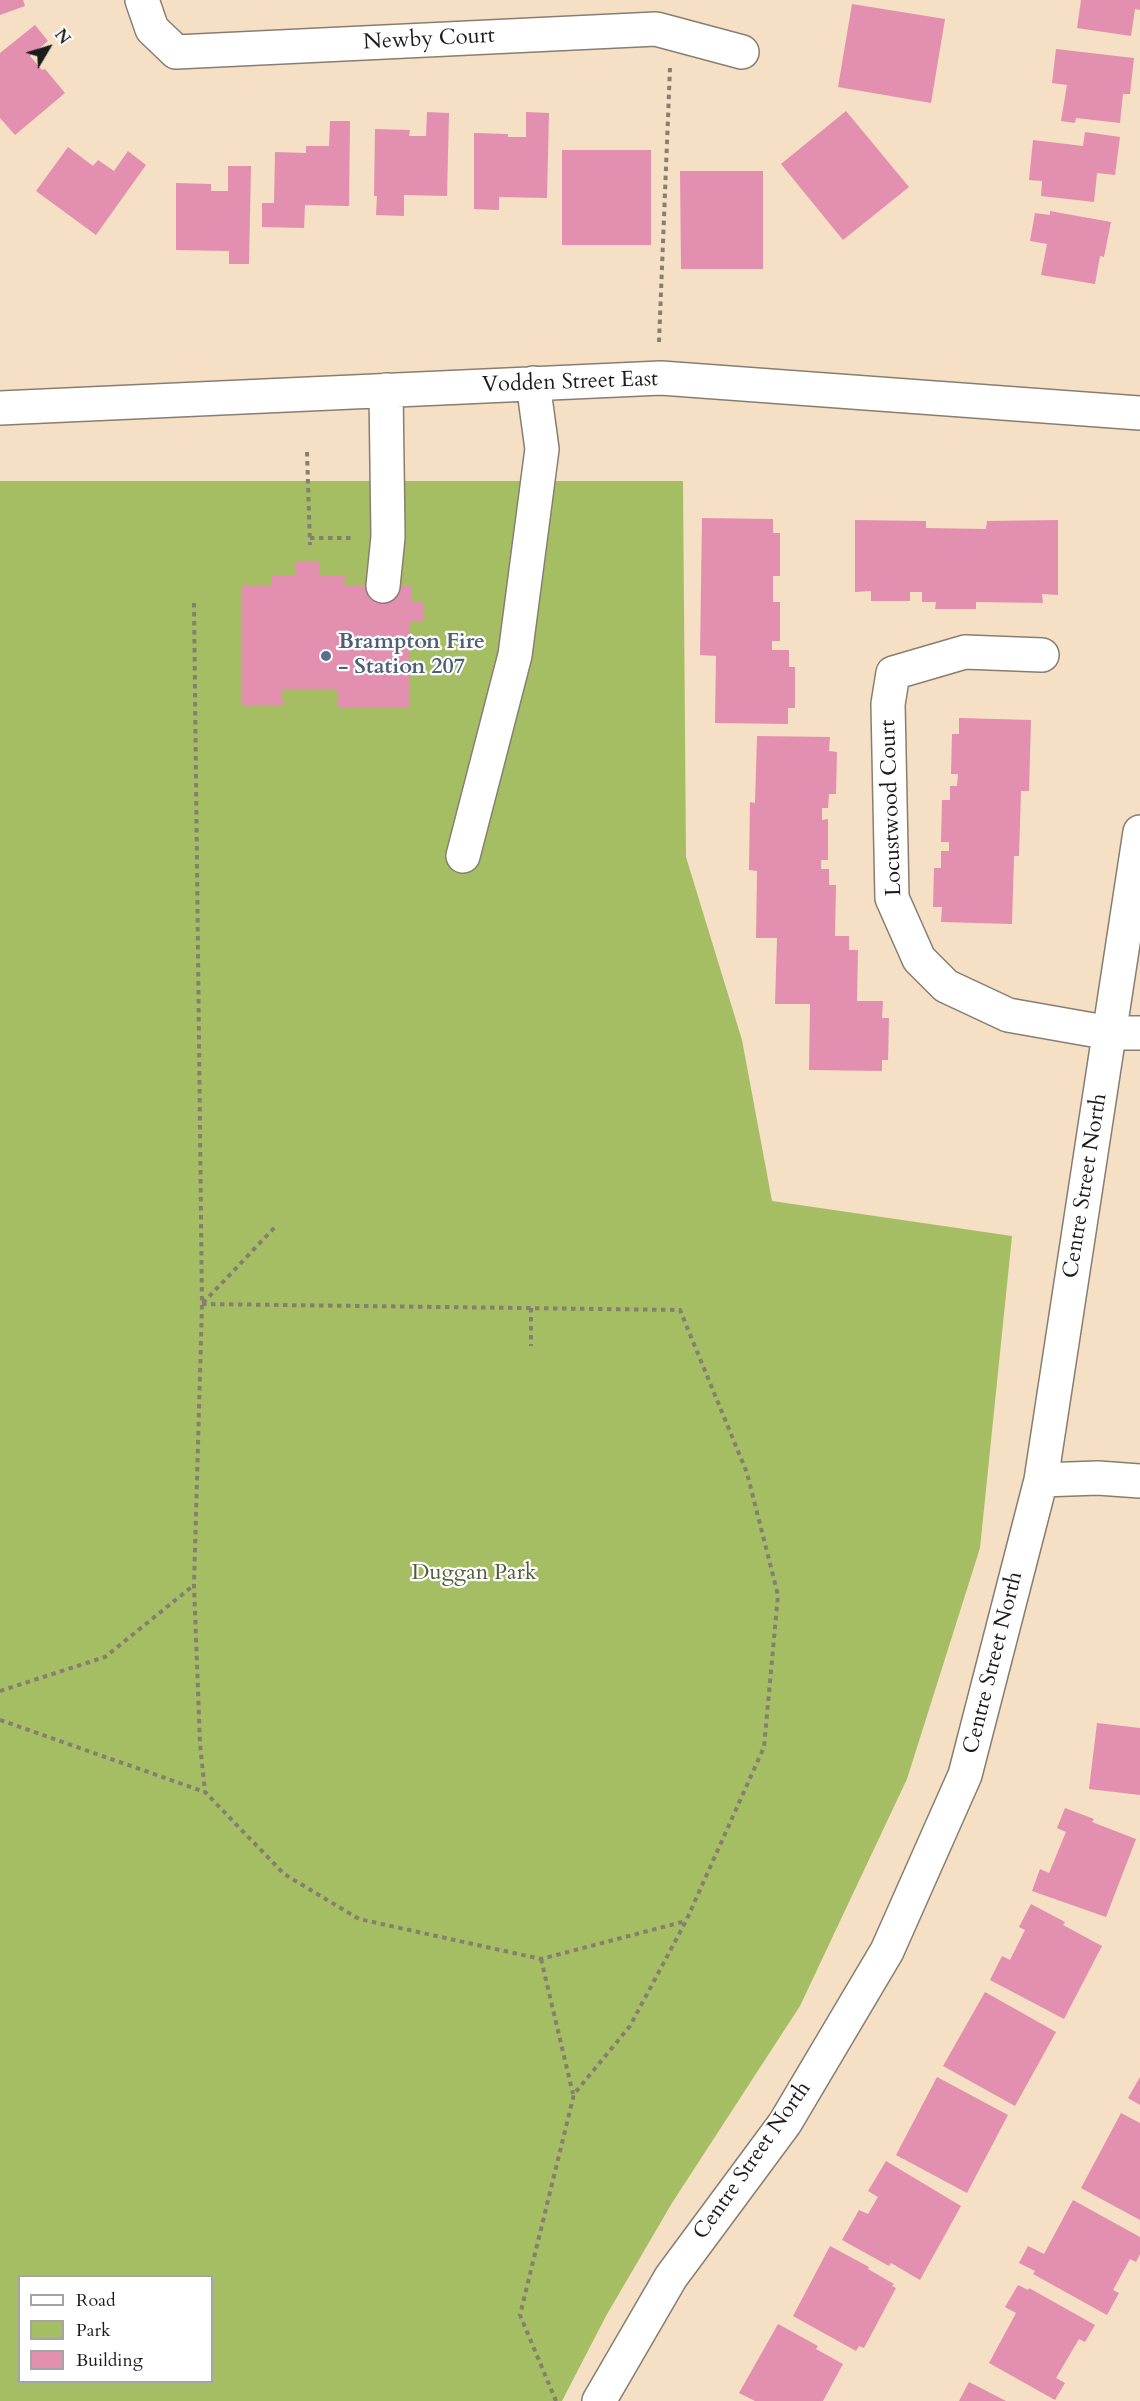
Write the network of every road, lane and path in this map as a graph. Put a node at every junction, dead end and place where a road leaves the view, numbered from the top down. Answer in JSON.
{"nodes":[{"id":1,"x":142,"y":0,"type":"edge"},
{"id":2,"x":671,"y":34,"type":"junction"},
{"id":3,"x":742,"y":52,"type":"dead end"},
{"id":4,"x":661,"y":378,"type":"junction"},
{"id":5,"x":533,"y":383,"type":"junction"},
{"id":6,"x":386,"y":390,"type":"junction"},
{"id":7,"x":0,"y":408,"type":"edge"},
{"id":8,"x":1140,"y":413,"type":"edge"},
{"id":9,"x":307,"y":452,"type":"dead end"},
{"id":10,"x":388,"y":537,"type":"junction"},
{"id":11,"x":310,"y":538,"type":"junction"},
{"id":12,"x":310,"y":545,"type":"dead end"},
{"id":13,"x":383,"y":586,"type":"dead end"},
{"id":14,"x":194,"y":603,"type":"dead end"},
{"id":15,"x":1042,"y":655,"type":"dead end"},
{"id":16,"x":1140,"y":832,"type":"edge"},
{"id":17,"x":463,"y":856,"type":"dead end"},
{"id":18,"x":1125,"y":1033,"type":"edge"},
{"id":19,"x":275,"y":1227,"type":"dead end"},
{"id":20,"x":202,"y":1304,"type":"junction"},
{"id":21,"x":531,"y":1308,"type":"junction"},
{"id":22,"x":531,"y":1346,"type":"dead end"},
{"id":23,"x":1041,"y":1480,"type":"junction"},
{"id":24,"x":1140,"y":1481,"type":"edge"},
{"id":25,"x":194,"y":1585,"type":"junction"},
{"id":26,"x":0,"y":1690,"type":"edge"},
{"id":27,"x":0,"y":1720,"type":"edge"},
{"id":28,"x":205,"y":1792,"type":"junction"},
{"id":29,"x":686,"y":1921,"type":"junction"},
{"id":30,"x":541,"y":1959,"type":"junction"},
{"id":31,"x":574,"y":2094,"type":"junction"},
{"id":32,"x":556,"y":2401,"type":"edge"},
{"id":33,"x":599,"y":2401,"type":"edge"}],
"edges":[{"from":1,"to":2,"type":"street","name":"Newby Court"},
{"from":2,"to":3,"type":"street","name":"Newby Court"},
{"from":2,"to":4,"type":"path"},
{"from":4,"to":5,"type":"street","name":"Vodden Street East"},
{"from":4,"to":8,"type":"street","name":"Vodden Street East"},
{"from":5,"to":6,"type":"street","name":"Vodden Street East"},
{"from":5,"to":17,"type":"street"},
{"from":6,"to":7,"type":"street","name":"Vodden Street East"},
{"from":6,"to":10,"type":"street"},
{"from":9,"to":11,"type":"path"},
{"from":10,"to":11,"type":"path"},
{"from":10,"to":13,"type":"street"},
{"from":11,"to":12,"type":"path"},
{"from":14,"to":20,"type":"path"},
{"from":15,"to":18,"type":"street","name":"Locustwood Court"},
{"from":16,"to":18,"type":"street","name":"Centre Street North"},
{"from":18,"to":23,"type":"street","name":"Centre Street North"},
{"from":19,"to":20,"type":"path"},
{"from":20,"to":21,"type":"path"},
{"from":20,"to":25,"type":"path"},
{"from":21,"to":22,"type":"path"},
{"from":21,"to":29,"type":"path"},
{"from":23,"to":24,"type":"street"},
{"from":23,"to":33,"type":"street","name":"Centre Street North"},
{"from":25,"to":26,"type":"path"},
{"from":25,"to":28,"type":"path"},
{"from":27,"to":28,"type":"path"},
{"from":28,"to":30,"type":"path"},
{"from":29,"to":30,"type":"path"},
{"from":29,"to":31,"type":"path"},
{"from":30,"to":31,"type":"path"},
{"from":31,"to":32,"type":"path"}]}
